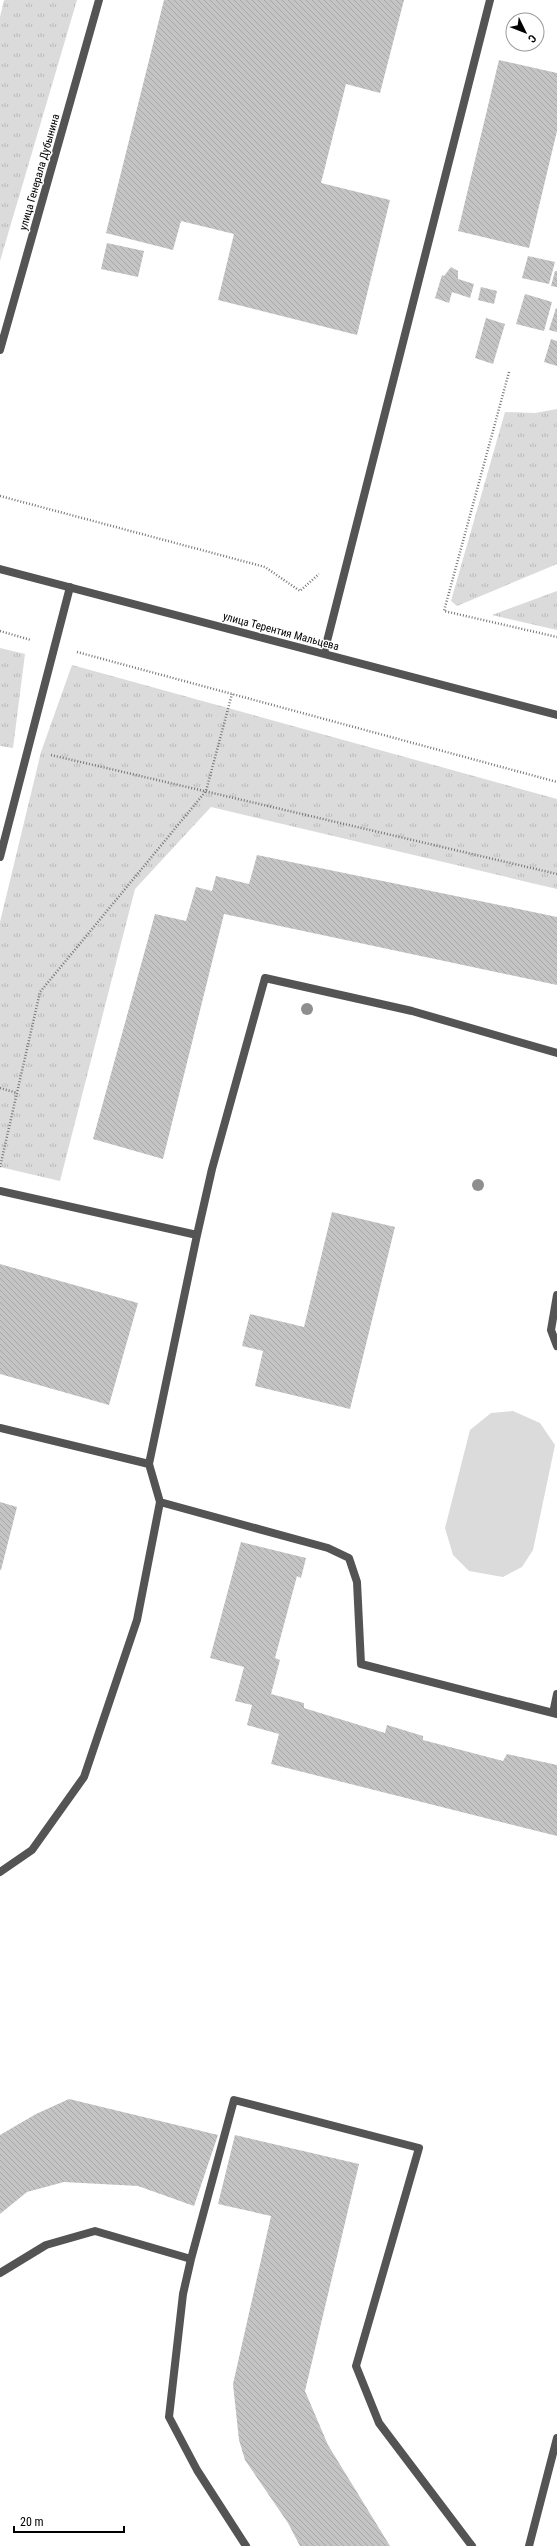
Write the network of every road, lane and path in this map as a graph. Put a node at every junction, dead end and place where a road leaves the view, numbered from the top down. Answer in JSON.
{"nodes":[{"id":1,"x":99,"y":0,"type":"edge"},
{"id":2,"x":490,"y":0,"type":"edge"},
{"id":3,"x":0,"y":350,"type":"edge"},
{"id":4,"x":509,"y":372,"type":"dead end"},
{"id":5,"x":0,"y":496,"type":"edge"},
{"id":6,"x":321,"y":567,"type":"dead end"},
{"id":7,"x":0,"y":569,"type":"edge"},
{"id":8,"x":70,"y":587,"type":"junction"},
{"id":9,"x":0,"y":631,"type":"edge"},
{"id":10,"x":557,"y":637,"type":"edge"},
{"id":11,"x":55,"y":646,"type":"junction"},
{"id":12,"x":324,"y":653,"type":"junction"},
{"id":13,"x":232,"y":694,"type":"junction"},
{"id":14,"x":557,"y":715,"type":"edge"},
{"id":15,"x":28,"y":748,"type":"junction"},
{"id":16,"x":557,"y":782,"type":"edge"},
{"id":17,"x":206,"y":791,"type":"junction"},
{"id":18,"x":0,"y":857,"type":"edge"},
{"id":19,"x":557,"y":874,"type":"edge"},
{"id":20,"x":557,"y":1053,"type":"edge"},
{"id":21,"x":0,"y":1088,"type":"edge"},
{"id":22,"x":17,"y":1093,"type":"junction"},
{"id":23,"x":0,"y":1167,"type":"edge"},
{"id":24,"x":0,"y":1191,"type":"edge"},
{"id":25,"x":197,"y":1235,"type":"junction"},
{"id":26,"x":557,"y":1295,"type":"edge"},
{"id":27,"x":557,"y":1346,"type":"edge"},
{"id":28,"x":0,"y":1428,"type":"edge"},
{"id":29,"x":149,"y":1464,"type":"junction"},
{"id":30,"x":160,"y":1502,"type":"junction"},
{"id":31,"x":557,"y":1694,"type":"edge"},
{"id":32,"x":555,"y":1713,"type":"edge"},
{"id":33,"x":0,"y":1872,"type":"edge"},
{"id":34,"x":191,"y":2259,"type":"junction"},
{"id":35,"x":0,"y":2273,"type":"edge"},
{"id":36,"x":557,"y":2438,"type":"edge"},
{"id":37,"x":246,"y":2546,"type":"edge"},
{"id":38,"x":472,"y":2546,"type":"edge"},
{"id":39,"x":529,"y":2546,"type":"edge"}],
"edges":[{"from":1,"to":3,"type":"street","name":"улица Генерала Дубынина"},
{"from":2,"to":12,"type":"street"},
{"from":4,"to":10,"type":"path"},
{"from":5,"to":6,"type":"path"},
{"from":7,"to":8,"type":"street","name":"улица Терентия Мальцева"},
{"from":8,"to":11,"type":"street"},
{"from":8,"to":12,"type":"street","name":"улица Терентия Мальцева"},
{"from":9,"to":11,"type":"path"},
{"from":11,"to":13,"type":"path"},
{"from":11,"to":15,"type":"street"},
{"from":12,"to":14,"type":"street","name":"улица Терентия Мальцева"},
{"from":13,"to":16,"type":"path"},
{"from":13,"to":17,"type":"path"},
{"from":15,"to":17,"type":"path"},
{"from":15,"to":18,"type":"street"},
{"from":17,"to":19,"type":"path"},
{"from":17,"to":22,"type":"path"},
{"from":20,"to":25,"type":"street"},
{"from":21,"to":22,"type":"path"},
{"from":22,"to":23,"type":"path"},
{"from":24,"to":25,"type":"street"},
{"from":25,"to":29,"type":"street"},
{"from":26,"to":27,"type":"street"},
{"from":28,"to":29,"type":"street"},
{"from":29,"to":30,"type":"street"},
{"from":30,"to":32,"type":"street"},
{"from":30,"to":33,"type":"street"},
{"from":31,"to":32,"type":"street"},
{"from":34,"to":35,"type":"street"},
{"from":34,"to":37,"type":"street"},
{"from":34,"to":38,"type":"street"},
{"from":36,"to":39,"type":"street"}]}
